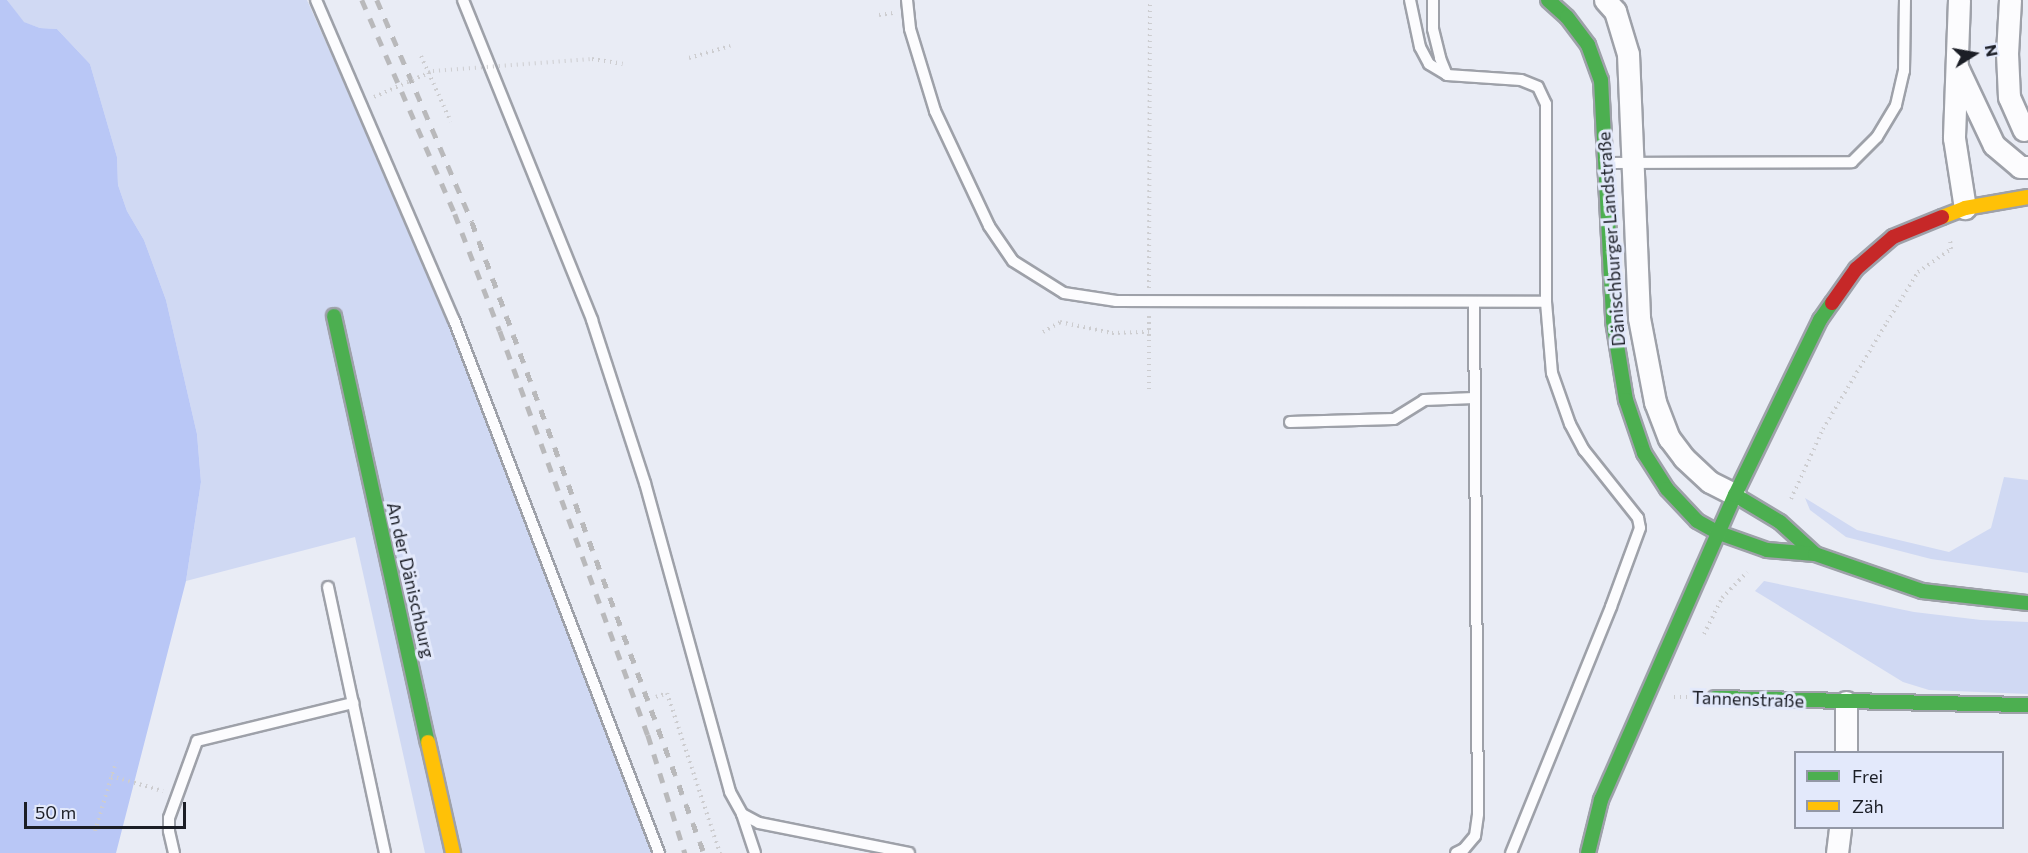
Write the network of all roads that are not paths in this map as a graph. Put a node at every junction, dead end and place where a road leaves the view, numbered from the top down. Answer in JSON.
{"nodes":[{"id":1,"x":316,"y":0,"type":"edge"},
{"id":2,"x":463,"y":0,"type":"edge"},
{"id":3,"x":907,"y":0,"type":"edge"},
{"id":4,"x":1410,"y":0,"type":"edge"},
{"id":5,"x":1433,"y":0,"type":"edge"},
{"id":6,"x":1548,"y":0,"type":"edge"},
{"id":7,"x":1605,"y":0,"type":"edge"},
{"id":8,"x":1905,"y":0,"type":"edge"},
{"id":9,"x":1959,"y":0,"type":"edge"},
{"id":10,"x":2010,"y":0,"type":"edge"},
{"id":11,"x":1955,"y":63,"type":"junction"},
{"id":12,"x":1447,"y":75,"type":"junction"},
{"id":13,"x":2024,"y":130,"type":"dead end"},
{"id":14,"x":1634,"y":162,"type":"junction"},
{"id":15,"x":1606,"y":163,"type":"junction"},
{"id":16,"x":2028,"y":167,"type":"edge"},
{"id":17,"x":2028,"y":196,"type":"edge"},
{"id":18,"x":1965,"y":208,"type":"junction"},
{"id":19,"x":1546,"y":302,"type":"junction"},
{"id":20,"x":1474,"y":303,"type":"junction"},
{"id":21,"x":333,"y":315,"type":"dead end"},
{"id":22,"x":1474,"y":398,"type":"junction"},
{"id":23,"x":1290,"y":422,"type":"dead end"},
{"id":24,"x":1735,"y":495,"type":"junction"},
{"id":25,"x":1719,"y":533,"type":"junction"},
{"id":26,"x":1815,"y":554,"type":"junction"},
{"id":27,"x":328,"y":587,"type":"dead end"},
{"id":28,"x":2028,"y":603,"type":"edge"},
{"id":29,"x":1715,"y":698,"type":"road end"},
{"id":30,"x":1846,"y":702,"type":"junction"},
{"id":31,"x":353,"y":703,"type":"junction"},
{"id":32,"x":2028,"y":705,"type":"edge"},
{"id":33,"x":1846,"y":751,"type":"edge"},
{"id":34,"x":742,"y":814,"type":"junction"},
{"id":35,"x":1840,"y":829,"type":"edge"},
{"id":36,"x":174,"y":853,"type":"edge"},
{"id":37,"x":385,"y":853,"type":"edge"},
{"id":38,"x":453,"y":853,"type":"edge"},
{"id":39,"x":659,"y":853,"type":"edge"},
{"id":40,"x":755,"y":853,"type":"edge"},
{"id":41,"x":909,"y":853,"type":"edge"},
{"id":42,"x":1456,"y":853,"type":"edge"},
{"id":43,"x":1510,"y":853,"type":"edge"},
{"id":44,"x":1588,"y":853,"type":"edge"},
{"id":45,"x":1837,"y":853,"type":"edge"}],
"edges":[{"from":1,"to":39,"type":"lane"},
{"from":2,"to":34,"type":"lane"},
{"from":3,"to":20,"type":"lane"},
{"from":4,"to":12,"type":"lane"},
{"from":5,"to":12,"type":"lane"},
{"from":6,"to":15,"type":"main road","name":"Dänischburger Landstraße"},
{"from":7,"to":14,"type":"street","name":"Dänischburger Landstraße"},
{"from":8,"to":14,"type":"lane"},
{"from":9,"to":11,"type":"street"},
{"from":10,"to":13,"type":"street"},
{"from":11,"to":16,"type":"street"},
{"from":11,"to":18,"type":"street"},
{"from":12,"to":19,"type":"lane"},
{"from":14,"to":15,"type":"lane"},
{"from":14,"to":24,"type":"street","name":"Dänischburger Landstraße"},
{"from":15,"to":25,"type":"main road","name":"Dänischburger Landstraße"},
{"from":17,"to":18,"type":"main road"},
{"from":18,"to":24,"type":"main road"},
{"from":19,"to":20,"type":"lane"},
{"from":19,"to":43,"type":"lane"},
{"from":20,"to":22,"type":"lane"},
{"from":21,"to":38,"type":"main road","name":"An der Dänischburg"},
{"from":22,"to":23,"type":"lane"},
{"from":22,"to":42,"type":"lane"},
{"from":24,"to":25,"type":"main road"},
{"from":24,"to":26,"type":"main road"},
{"from":25,"to":26,"type":"main road","name":"Dänischburger Landstraße"},
{"from":25,"to":44,"type":"main road"},
{"from":26,"to":28,"type":"main road"},
{"from":27,"to":31,"type":"lane"},
{"from":29,"to":30,"type":"main road","name":"Tannenstraße"},
{"from":30,"to":32,"type":"main road","name":"Tannenstraße"},
{"from":30,"to":33,"type":"street"},
{"from":31,"to":36,"type":"lane"},
{"from":31,"to":37,"type":"lane"},
{"from":34,"to":40,"type":"lane"},
{"from":34,"to":41,"type":"lane"},
{"from":35,"to":45,"type":"street"}]}
